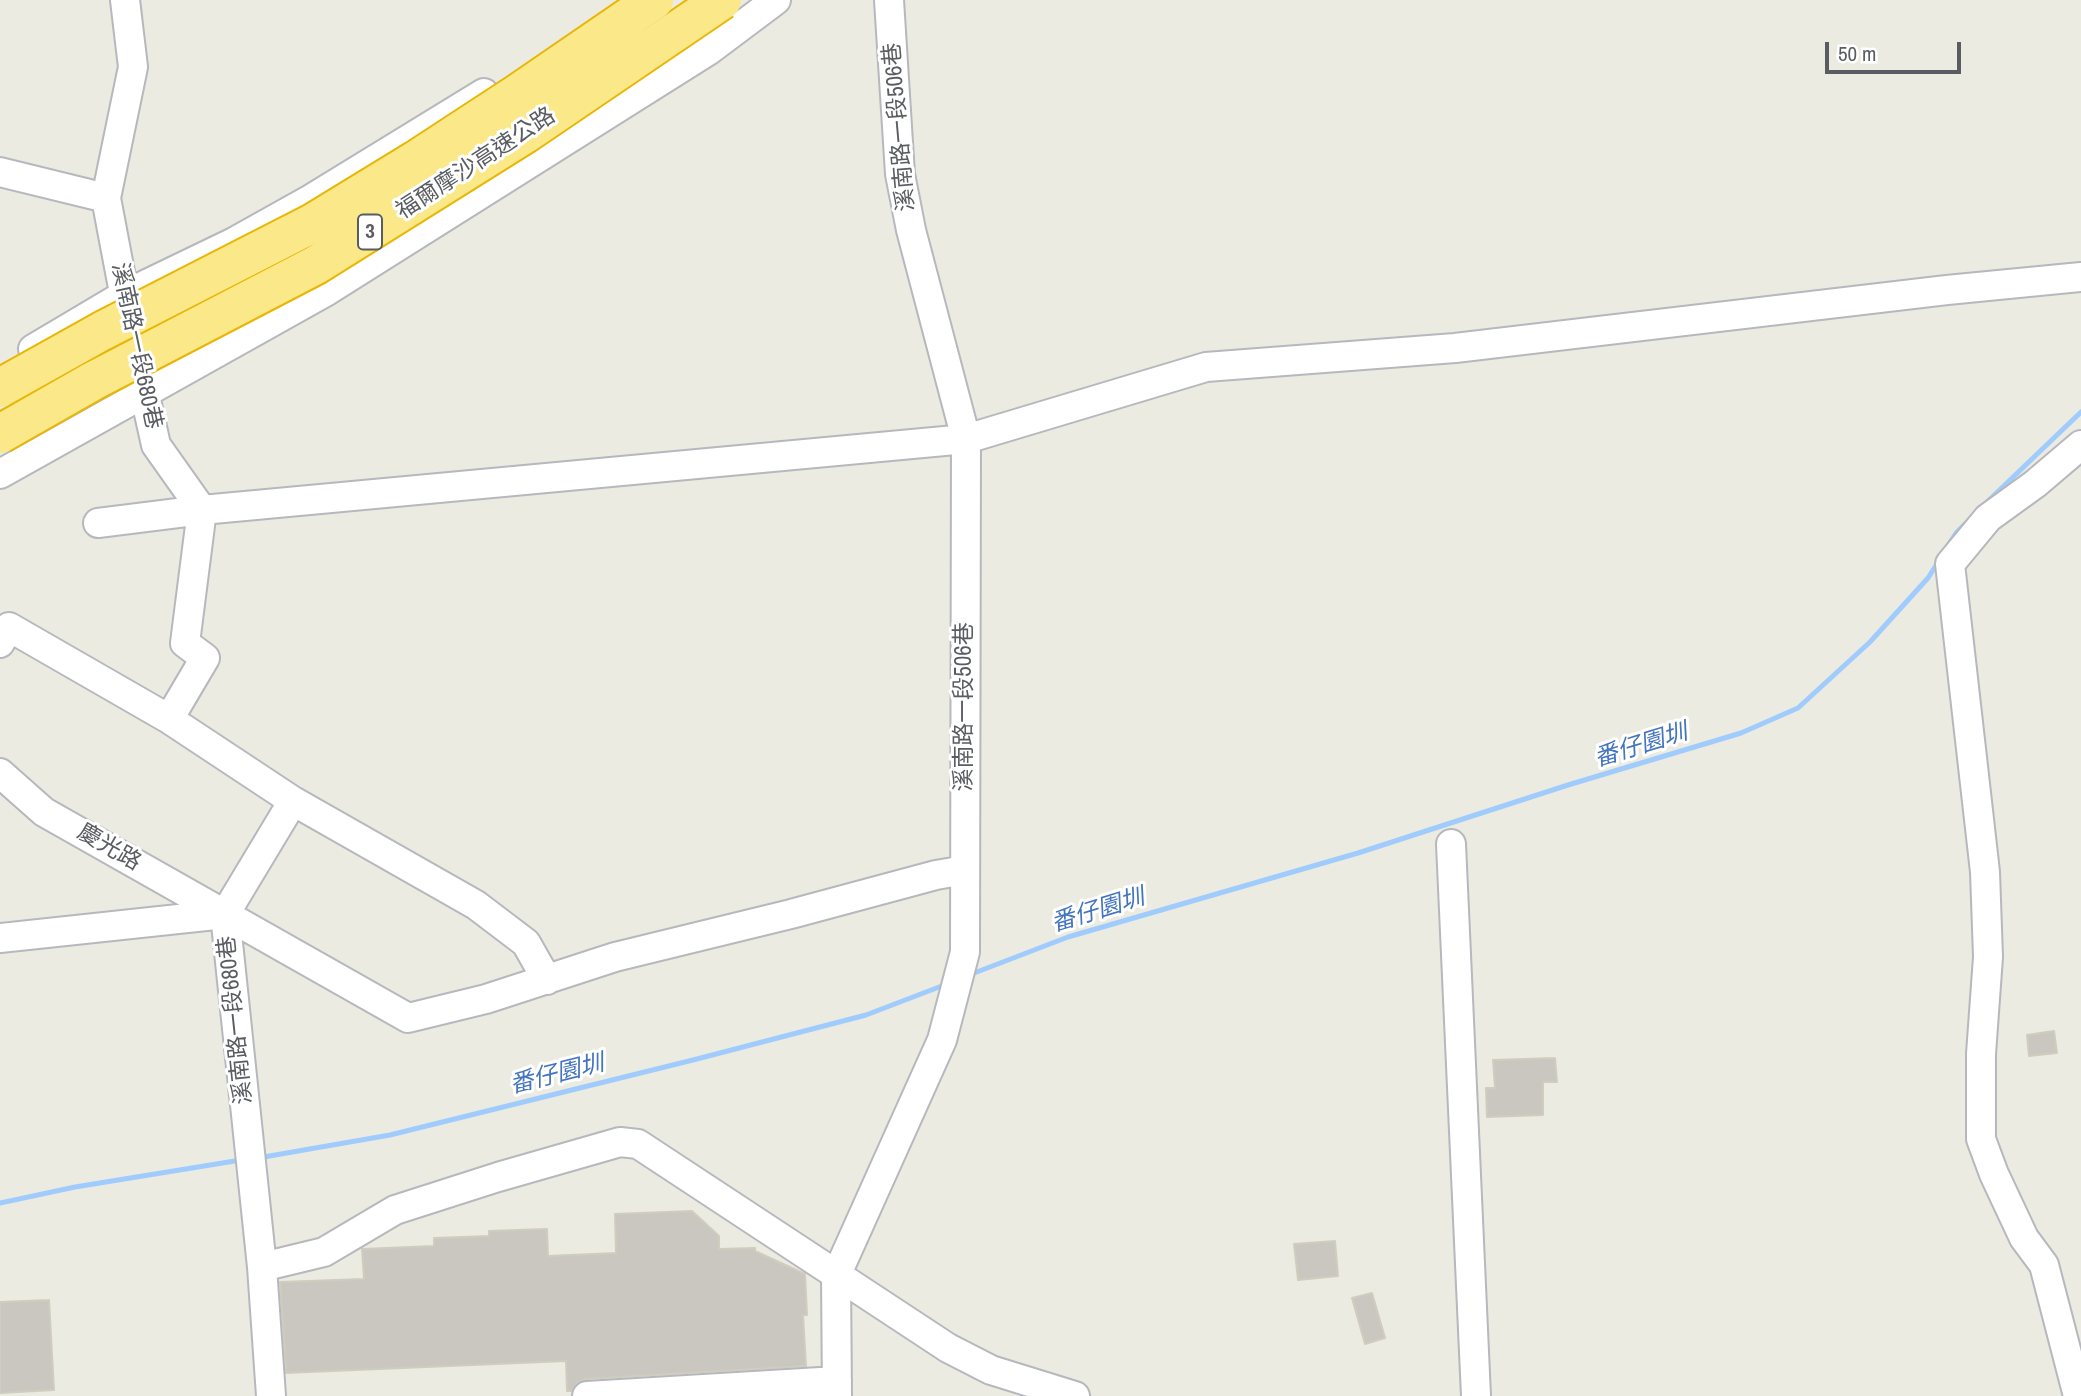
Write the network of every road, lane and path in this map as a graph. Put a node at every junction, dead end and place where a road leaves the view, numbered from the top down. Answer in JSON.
{"nodes":[{"id":1,"x":125,"y":0,"type":"edge"},
{"id":2,"x":625,"y":0,"type":"edge"},
{"id":3,"x":654,"y":0,"type":"edge"},
{"id":4,"x":722,"y":0,"type":"edge"},
{"id":5,"x":776,"y":0,"type":"edge"},
{"id":6,"x":889,"y":0,"type":"edge"},
{"id":7,"x":0,"y":172,"type":"edge"},
{"id":8,"x":106,"y":198,"type":"junction"},
{"id":9,"x":2081,"y":277,"type":"edge"},
{"id":10,"x":124,"y":295,"type":"junction"},
{"id":11,"x":0,"y":368,"type":"edge"},
{"id":12,"x":0,"y":388,"type":"edge"},
{"id":13,"x":144,"y":392,"type":"junction"},
{"id":14,"x":0,"y":434,"type":"edge"},
{"id":15,"x":966,"y":439,"type":"junction"},
{"id":16,"x":2081,"y":445,"type":"edge"},
{"id":17,"x":0,"y":474,"type":"edge"},
{"id":18,"x":202,"y":510,"type":"junction"},
{"id":19,"x":98,"y":523,"type":"dead end"},
{"id":20,"x":0,"y":643,"type":"edge"},
{"id":21,"x":169,"y":719,"type":"junction"},
{"id":22,"x":0,"y":773,"type":"edge"},
{"id":23,"x":293,"y":801,"type":"junction"},
{"id":24,"x":1451,"y":844,"type":"dead end"},
{"id":25,"x":965,"y":870,"type":"junction"},
{"id":26,"x":225,"y":914,"type":"junction"},
{"id":27,"x":0,"y":938,"type":"edge"},
{"id":28,"x":547,"y":980,"type":"junction"},
{"id":29,"x":262,"y":1267,"type":"junction"},
{"id":30,"x":836,"y":1276,"type":"junction"},
{"id":31,"x":837,"y":1388,"type":"edge"},
{"id":32,"x":271,"y":1396,"type":"edge"},
{"id":33,"x":587,"y":1396,"type":"edge"},
{"id":34,"x":1076,"y":1396,"type":"edge"},
{"id":35,"x":1476,"y":1396,"type":"edge"},
{"id":36,"x":2078,"y":1396,"type":"edge"}],
"edges":[{"from":1,"to":8,"type":"street","name":"溪南路一段680巷"},
{"from":2,"to":10,"type":"street"},
{"from":3,"to":12,"type":"highway","name":"福爾摩沙高速公路","number":"3","bridge":true},
{"from":4,"to":14,"type":"highway","name":"福爾摩沙高速公路","number":"3","bridge":true},
{"from":5,"to":13,"type":"street"},
{"from":6,"to":15,"type":"street","name":"溪南路一段506巷"},
{"from":7,"to":8,"type":"street"},
{"from":8,"to":10,"type":"street","name":"溪南路一段680巷"},
{"from":9,"to":15,"type":"street"},
{"from":10,"to":11,"type":"street"},
{"from":10,"to":13,"type":"street","name":"溪南路一段680巷"},
{"from":13,"to":17,"type":"street"},
{"from":13,"to":18,"type":"street","name":"溪南路一段680巷"},
{"from":15,"to":18,"type":"street"},
{"from":15,"to":25,"type":"street","name":"溪南路一段506巷"},
{"from":16,"to":36,"type":"street"},
{"from":18,"to":19,"type":"street"},
{"from":18,"to":21,"type":"street"},
{"from":20,"to":21,"type":"street"},
{"from":21,"to":23,"type":"street"},
{"from":22,"to":26,"type":"street","name":"慶光路"},
{"from":23,"to":26,"type":"street","name":"溪南路一段680巷"},
{"from":23,"to":28,"type":"street"},
{"from":24,"to":35,"type":"street"},
{"from":25,"to":28,"type":"street","name":"慶光路"},
{"from":25,"to":30,"type":"street","name":"溪南路一段506巷"},
{"from":26,"to":27,"type":"street"},
{"from":26,"to":28,"type":"street","name":"慶光路"},
{"from":26,"to":29,"type":"street","name":"溪南路一段680巷"},
{"from":29,"to":30,"type":"street"},
{"from":29,"to":32,"type":"street"},
{"from":30,"to":31,"type":"street","name":"溪南路一段506巷"},
{"from":30,"to":34,"type":"street"},
{"from":31,"to":33,"type":"street"}]}
